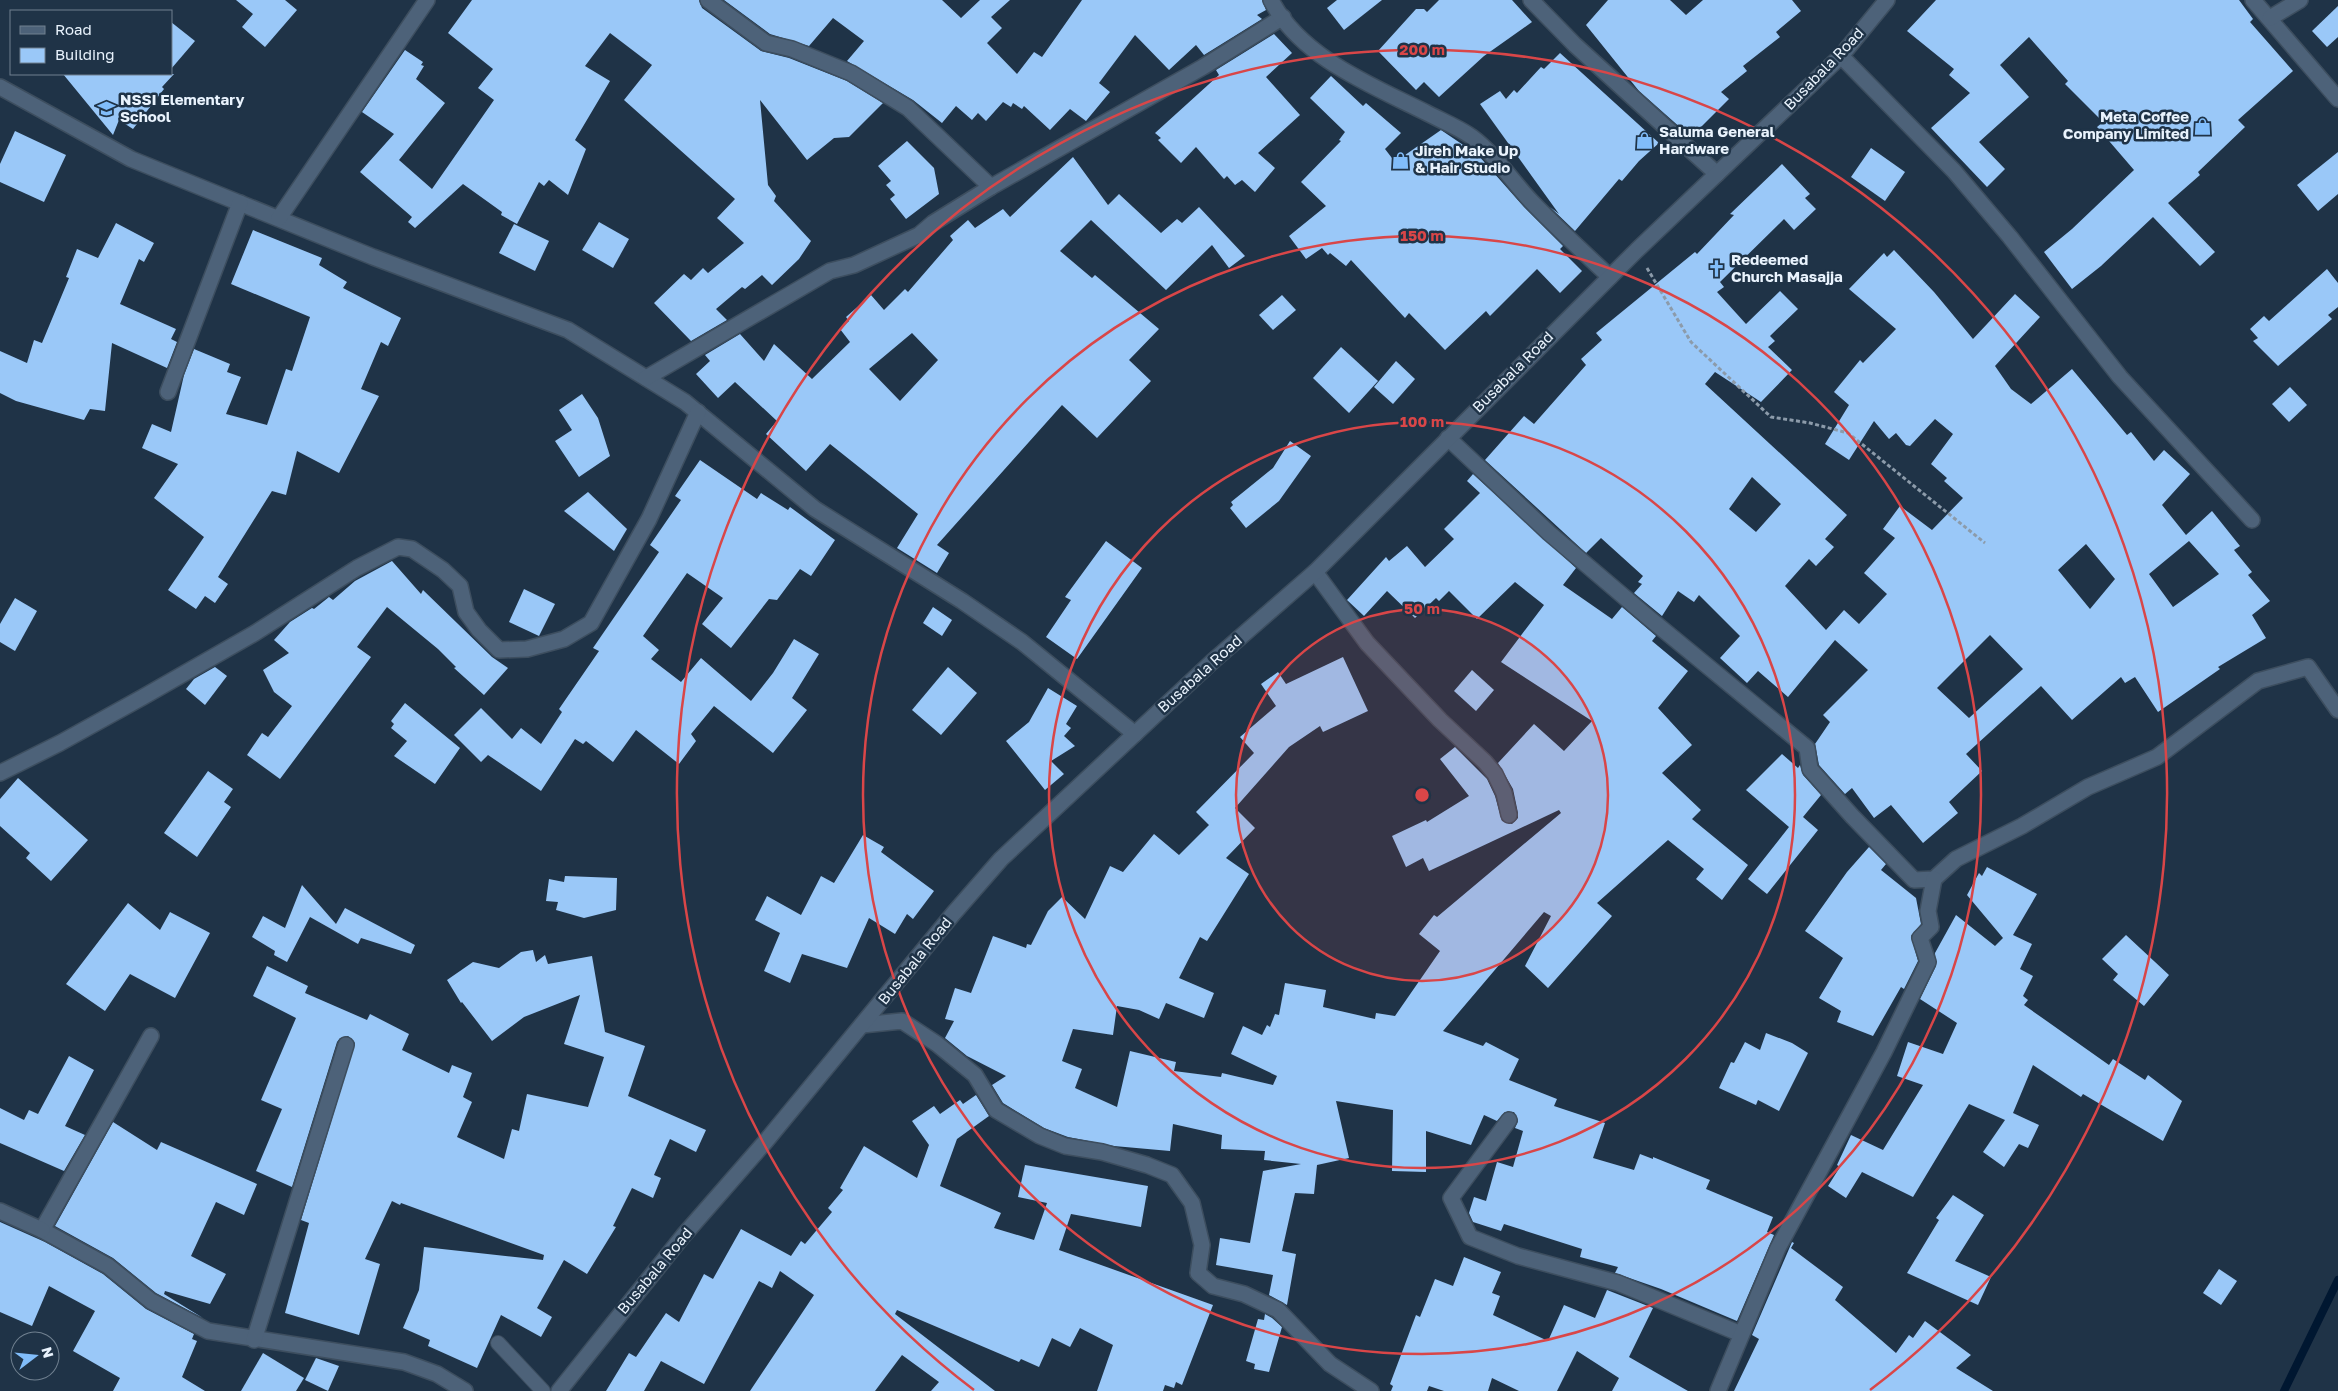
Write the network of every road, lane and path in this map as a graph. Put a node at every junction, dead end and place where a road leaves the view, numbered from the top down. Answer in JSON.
{"nodes":[{"id":1,"x":427,"y":0,"type":"edge"},
{"id":2,"x":708,"y":0,"type":"edge"},
{"id":3,"x":1271,"y":0,"type":"edge"},
{"id":4,"x":1531,"y":0,"type":"edge"},
{"id":5,"x":1887,"y":0,"type":"edge"},
{"id":6,"x":2253,"y":0,"type":"edge"},
{"id":7,"x":2300,"y":0,"type":"edge"},
{"id":8,"x":1283,"y":17,"type":"junction"},
{"id":9,"x":2270,"y":18,"type":"junction"},
{"id":10,"x":1841,"y":56,"type":"junction"},
{"id":11,"x":0,"y":88,"type":"edge"},
{"id":12,"x":2338,"y":99,"type":"edge"},
{"id":13,"x":1716,"y":174,"type":"junction"},
{"id":14,"x":991,"y":187,"type":"junction"},
{"id":15,"x":240,"y":203,"type":"junction"},
{"id":16,"x":279,"y":218,"type":"junction"},
{"id":17,"x":1637,"y":250,"type":"junction"},
{"id":18,"x":1610,"y":277,"type":"junction"},
{"id":19,"x":646,"y":378,"type":"junction"},
{"id":20,"x":168,"y":392,"type":"dead end"},
{"id":21,"x":698,"y":412,"type":"junction"},
{"id":22,"x":1448,"y":438,"type":"junction"},
{"id":23,"x":2252,"y":520,"type":"dead end"},
{"id":24,"x":1985,"y":543,"type":"dead end"},
{"id":25,"x":1314,"y":572,"type":"junction"},
{"id":26,"x":2338,"y":710,"type":"edge"},
{"id":27,"x":1135,"y":734,"type":"junction"},
{"id":28,"x":0,"y":773,"type":"edge"},
{"id":29,"x":1509,"y":815,"type":"dead end"},
{"id":30,"x":1934,"y":880,"type":"junction"},
{"id":31,"x":862,"y":1025,"type":"junction"},
{"id":32,"x":151,"y":1036,"type":"dead end"},
{"id":33,"x":346,"y":1045,"type":"dead end"},
{"id":34,"x":1509,"y":1120,"type":"dead end"},
{"id":35,"x":0,"y":1211,"type":"edge"},
{"id":36,"x":42,"y":1230,"type":"junction"},
{"id":37,"x":1741,"y":1334,"type":"junction"},
{"id":38,"x":254,"y":1340,"type":"junction"},
{"id":39,"x":498,"y":1343,"type":"dead end"},
{"id":40,"x":465,"y":1391,"type":"edge"},
{"id":41,"x":542,"y":1391,"type":"edge"},
{"id":42,"x":559,"y":1391,"type":"edge"},
{"id":43,"x":1371,"y":1391,"type":"edge"},
{"id":44,"x":1718,"y":1391,"type":"edge"}],
"edges":[{"from":1,"to":16,"type":"street"},
{"from":2,"to":14,"type":"street"},
{"from":3,"to":8,"type":"street"},
{"from":4,"to":13,"type":"street"},
{"from":5,"to":10,"type":"street","name":"Busabala Road"},
{"from":6,"to":9,"type":"street"},
{"from":7,"to":9,"type":"street"},
{"from":8,"to":14,"type":"street"},
{"from":8,"to":18,"type":"street"},
{"from":9,"to":12,"type":"street"},
{"from":10,"to":13,"type":"street","name":"Busabala Road"},
{"from":10,"to":23,"type":"street"},
{"from":11,"to":15,"type":"street"},
{"from":13,"to":17,"type":"street","name":"Busabala Road"},
{"from":14,"to":19,"type":"street"},
{"from":15,"to":16,"type":"street"},
{"from":15,"to":20,"type":"street"},
{"from":16,"to":19,"type":"street"},
{"from":17,"to":18,"type":"street","name":"Busabala Road"},
{"from":17,"to":24,"type":"path"},
{"from":18,"to":22,"type":"street","name":"Busabala Road"},
{"from":19,"to":21,"type":"street"},
{"from":21,"to":27,"type":"street"},
{"from":21,"to":28,"type":"street"},
{"from":22,"to":25,"type":"street","name":"Busabala Road"},
{"from":22,"to":30,"type":"street"},
{"from":25,"to":27,"type":"street","name":"Busabala Road"},
{"from":25,"to":29,"type":"street"},
{"from":26,"to":30,"type":"street"},
{"from":27,"to":31,"type":"street","name":"Busabala Road"},
{"from":30,"to":37,"type":"street"},
{"from":31,"to":42,"type":"street","name":"Busabala Road"},
{"from":31,"to":43,"type":"street"},
{"from":32,"to":36,"type":"street"},
{"from":33,"to":38,"type":"street"},
{"from":34,"to":37,"type":"street"},
{"from":35,"to":36,"type":"street"},
{"from":36,"to":38,"type":"street"},
{"from":37,"to":44,"type":"street"},
{"from":38,"to":40,"type":"street"},
{"from":39,"to":41,"type":"lane"}]}
